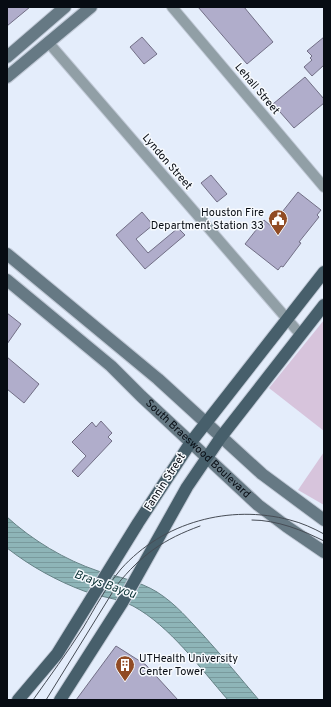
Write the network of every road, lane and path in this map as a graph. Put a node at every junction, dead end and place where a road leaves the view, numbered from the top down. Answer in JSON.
{"nodes":[{"id":1,"x":64,"y":7,"type":"edge"},
{"id":2,"x":91,"y":7,"type":"edge"},
{"id":3,"x":172,"y":7,"type":"edge"},
{"id":4,"x":48,"y":42,"type":"junction"},
{"id":5,"x":21,"y":45,"type":"junction"},
{"id":6,"x":7,"y":57,"type":"edge"},
{"id":7,"x":7,"y":66,"type":"edge"},
{"id":8,"x":7,"y":77,"type":"edge"},
{"id":9,"x":324,"y":187,"type":"edge"},
{"id":10,"x":7,"y":254,"type":"edge"},
{"id":11,"x":324,"y":272,"type":"edge"},
{"id":12,"x":7,"y":280,"type":"edge"},
{"id":13,"x":324,"y":305,"type":"edge"},
{"id":14,"x":287,"y":319,"type":"junction"},
{"id":15,"x":90,"y":322,"type":"junction"},
{"id":16,"x":300,"y":334,"type":"junction"},
{"id":17,"x":77,"y":338,"type":"junction"},
{"id":18,"x":206,"y":423,"type":"junction"},
{"id":19,"x":221,"y":437,"type":"junction"},
{"id":20,"x":191,"y":442,"type":"junction"},
{"id":21,"x":207,"y":457,"type":"junction"},
{"id":22,"x":324,"y":520,"type":"edge"},
{"id":23,"x":324,"y":552,"type":"edge"},
{"id":24,"x":18,"y":700,"type":"edge"},
{"id":25,"x":60,"y":700,"type":"edge"}],
"edges":[{"from":1,"to":5,"type":"main road"},
{"from":2,"to":4,"type":"main road"},
{"from":3,"to":9,"type":"street","name":"Lehall Street"},
{"from":4,"to":8,"type":"main road"},
{"from":4,"to":14,"type":"street","name":"Lyndon Street"},
{"from":5,"to":6,"type":"main road"},
{"from":5,"to":7,"type":"main road"},
{"from":10,"to":15,"type":"main road"},
{"from":11,"to":14,"type":"main road","name":"Fannin Street"},
{"from":12,"to":17,"type":"main road","name":"South Braeswood Boulevard"},
{"from":13,"to":16,"type":"main road","name":"Fannin Street"},
{"from":14,"to":16,"type":"street","name":"Lyndon Street"},
{"from":14,"to":18,"type":"main road","name":"Fannin Street"},
{"from":15,"to":17,"type":"main road"},
{"from":15,"to":18,"type":"main road"},
{"from":16,"to":19,"type":"main road","name":"Fannin Street"},
{"from":17,"to":20,"type":"main road","name":"South Braeswood Boulevard"},
{"from":18,"to":19,"type":"main road"},
{"from":18,"to":20,"type":"main road","name":"Fannin Street"},
{"from":19,"to":21,"type":"main road","name":"Fannin Street"},
{"from":19,"to":22,"type":"main road"},
{"from":20,"to":21,"type":"main road","name":"South Braeswood Boulevard"},
{"from":20,"to":24,"type":"main road","name":"Fannin Street"},
{"from":21,"to":23,"type":"main road","name":"South Braeswood Boulevard"},
{"from":21,"to":25,"type":"main road","name":"Fannin Street"}]}
